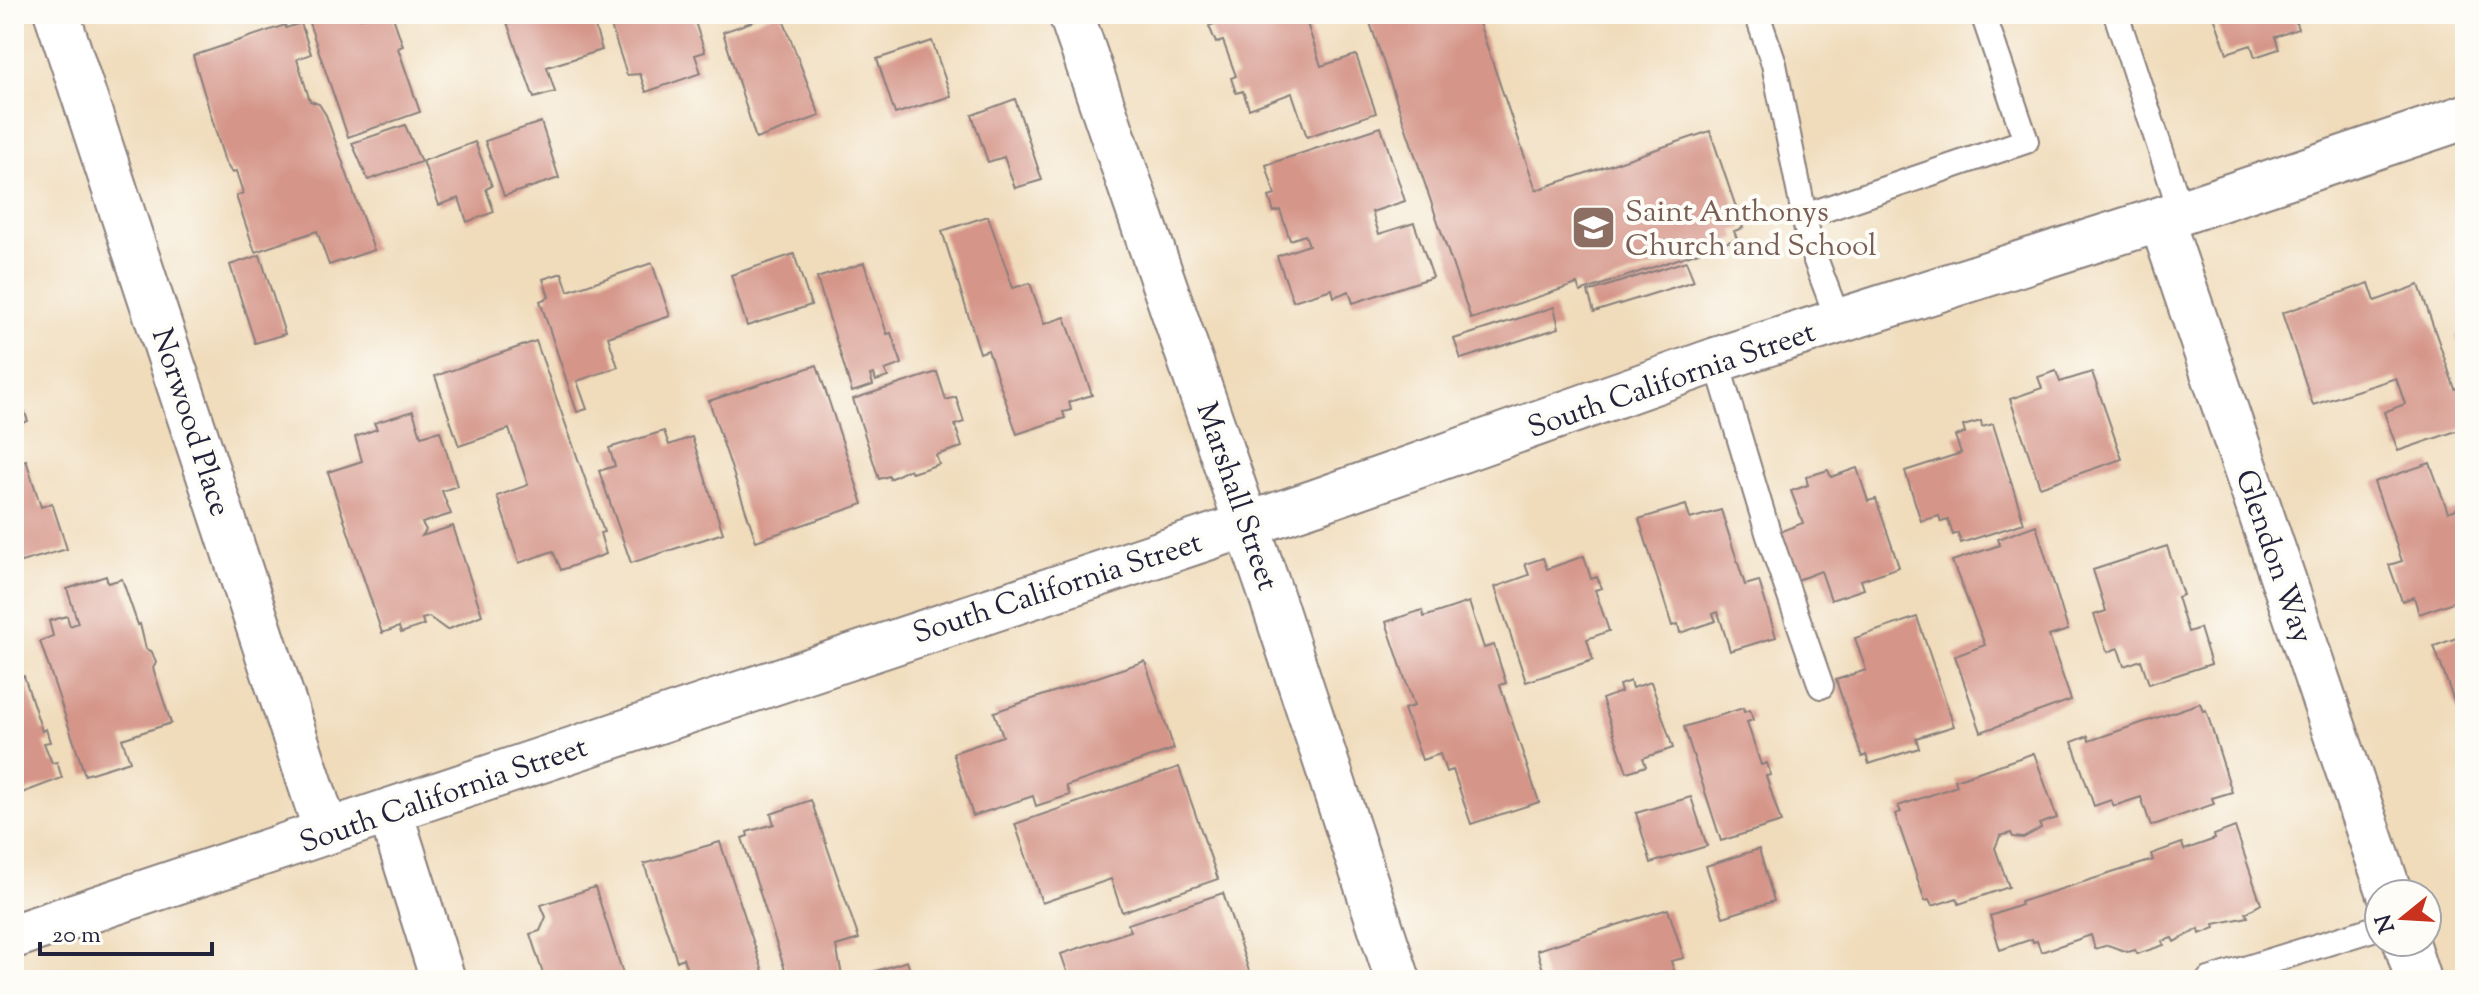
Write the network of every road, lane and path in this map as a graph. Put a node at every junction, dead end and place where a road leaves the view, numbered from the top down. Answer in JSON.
{"nodes":[{"id":1,"x":57,"y":14,"type":"edge"},
{"id":2,"x":1071,"y":14,"type":"edge"},
{"id":3,"x":1757,"y":14,"type":"edge"},
{"id":4,"x":1983,"y":14,"type":"edge"},
{"id":5,"x":2116,"y":14,"type":"edge"},
{"id":6,"x":2465,"y":117,"type":"edge"},
{"id":7,"x":2171,"y":215,"type":"junction"},
{"id":8,"x":1805,"y":216,"type":"junction"},
{"id":9,"x":1839,"y":322,"type":"junction"},
{"id":10,"x":1716,"y":360,"type":"junction"},
{"id":11,"x":1246,"y":524,"type":"junction"},
{"id":12,"x":1821,"y":686,"type":"dead end"},
{"id":13,"x":390,"y":812,"type":"junction"},
{"id":14,"x":326,"y":831,"type":"junction"},
{"id":15,"x":2385,"y":878,"type":"edge"},
{"id":16,"x":2363,"y":932,"type":"edge"},
{"id":17,"x":14,"y":936,"type":"edge"},
{"id":18,"x":2411,"y":958,"type":"edge"},
{"id":19,"x":443,"y":980,"type":"edge"},
{"id":20,"x":1398,"y":980,"type":"edge"},
{"id":21,"x":2209,"y":980,"type":"edge"},
{"id":22,"x":2418,"y":980,"type":"edge"}],
"edges":[{"from":1,"to":14,"type":"street","name":"Norwood Place"},
{"from":2,"to":11,"type":"street","name":"Marshall Street"},
{"from":3,"to":8,"type":"lane"},
{"from":4,"to":8,"type":"lane"},
{"from":5,"to":7,"type":"lane"},
{"from":6,"to":7,"type":"street","name":"South California Street"},
{"from":7,"to":9,"type":"street","name":"South California Street"},
{"from":7,"to":15,"type":"street","name":"Glendon Way"},
{"from":8,"to":9,"type":"lane"},
{"from":9,"to":10,"type":"street","name":"South California Street"},
{"from":10,"to":11,"type":"street","name":"South California Street"},
{"from":10,"to":12,"type":"lane"},
{"from":11,"to":13,"type":"street","name":"South California Street"},
{"from":11,"to":20,"type":"street","name":"Marshall Street"},
{"from":13,"to":14,"type":"street","name":"South California Street"},
{"from":13,"to":19,"type":"street"},
{"from":14,"to":17,"type":"street","name":"South California Street"},
{"from":16,"to":21,"type":"lane"},
{"from":18,"to":22,"type":"street"}]}
